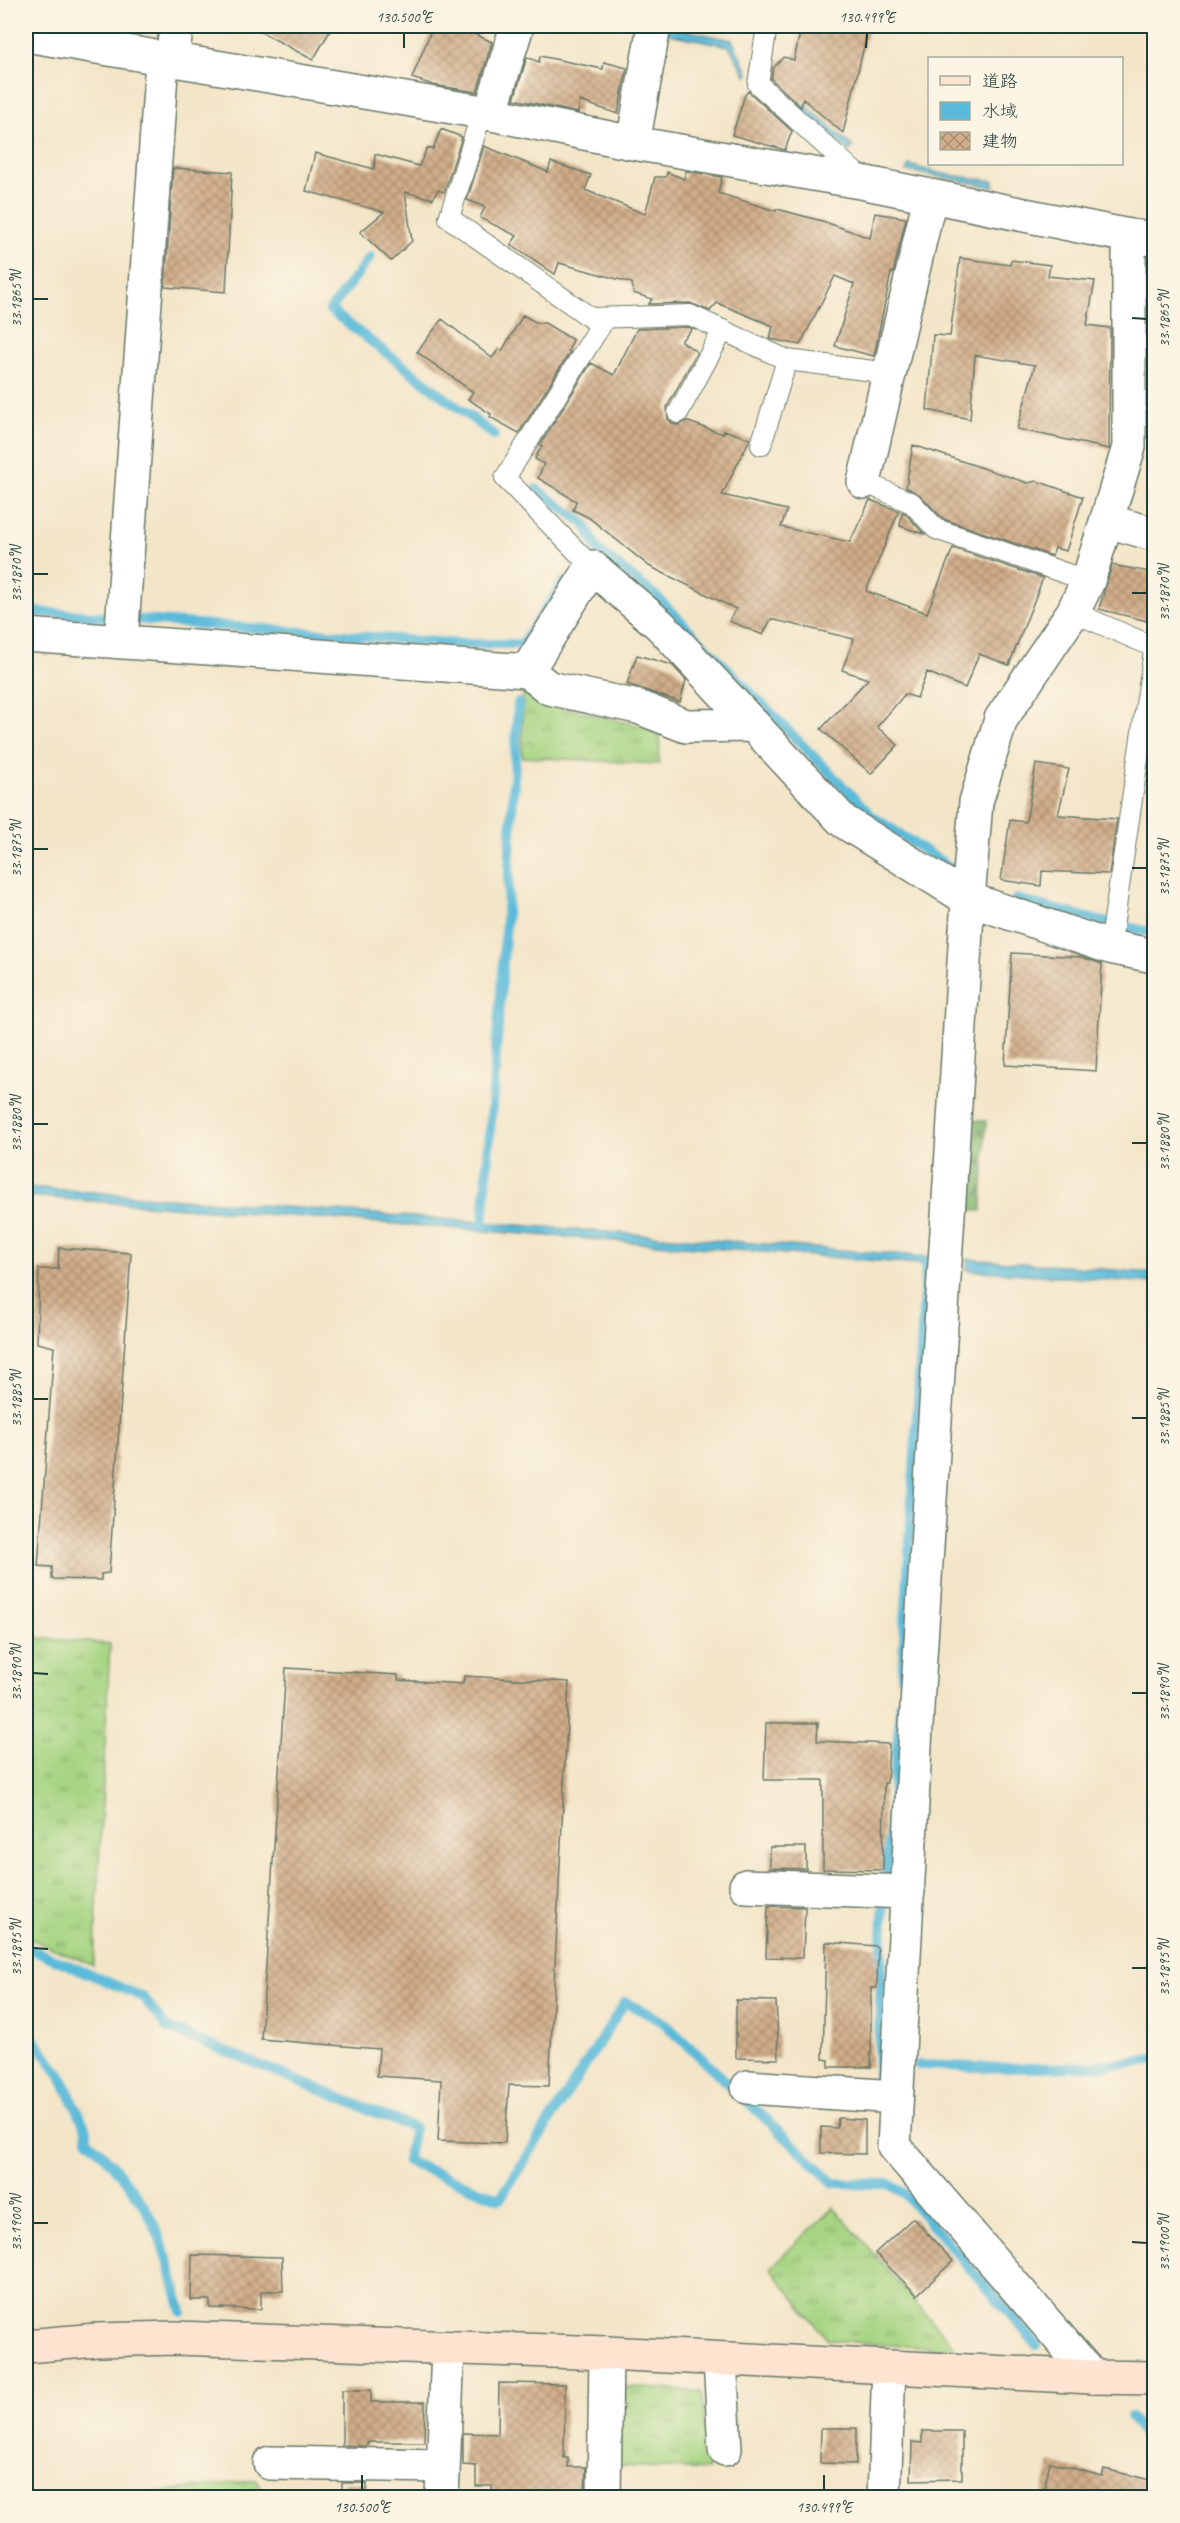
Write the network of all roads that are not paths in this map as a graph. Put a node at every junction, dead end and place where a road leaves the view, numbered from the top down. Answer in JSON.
{"nodes":[{"id":1,"x":177,"y":26,"type":"edge"},
{"id":2,"x":517,"y":26,"type":"edge"},
{"id":3,"x":654,"y":26,"type":"edge"},
{"id":4,"x":766,"y":26,"type":"edge"},
{"id":5,"x":26,"y":35,"type":"edge"},
{"id":6,"x":166,"y":61,"type":"junction"},
{"id":7,"x":486,"y":113,"type":"junction"},
{"id":8,"x":633,"y":143,"type":"junction"},
{"id":9,"x":866,"y":183,"type":"junction"},
{"id":10,"x":930,"y":197,"type":"junction"},
{"id":11,"x":1142,"y":238,"type":"edge"},
{"id":12,"x":592,"y":318,"type":"junction"},
{"id":13,"x":723,"y":330,"type":"junction"},
{"id":14,"x":787,"y":360,"type":"junction"},
{"id":15,"x":889,"y":374,"type":"junction"},
{"id":16,"x":678,"y":413,"type":"dead end"},
{"id":17,"x":761,"y":445,"type":"dead end"},
{"id":18,"x":864,"y":482,"type":"joint"},
{"id":19,"x":1107,"y":521,"type":"junction"},
{"id":20,"x":1155,"y":534,"type":"edge"},
{"id":21,"x":592,"y":567,"type":"junction"},
{"id":22,"x":1088,"y":581,"type":"junction"},
{"id":23,"x":1073,"y":612,"type":"junction"},
{"id":24,"x":26,"y":635,"type":"edge"},
{"id":25,"x":121,"y":642,"type":"junction"},
{"id":26,"x":1155,"y":649,"type":"edge"},
{"id":27,"x":527,"y":671,"type":"junction"},
{"id":28,"x":754,"y":725,"type":"junction"},
{"id":29,"x":968,"y":899,"type":"junction"},
{"id":30,"x":1110,"y":947,"type":"junction"},
{"id":31,"x":1155,"y":956,"type":"edge"},
{"id":32,"x":747,"y":1886,"type":"dead end"},
{"id":33,"x":908,"y":1892,"type":"junction"},
{"id":34,"x":748,"y":2087,"type":"dead end"},
{"id":35,"x":896,"y":2097,"type":"junction"},
{"id":36,"x":26,"y":2346,"type":"edge"},
{"id":37,"x":448,"y":2348,"type":"junction"},
{"id":38,"x":606,"y":2353,"type":"junction"},
{"id":39,"x":720,"y":2359,"type":"junction"},
{"id":40,"x":889,"y":2367,"type":"junction"},
{"id":41,"x":1093,"y":2378,"type":"junction"},
{"id":42,"x":1155,"y":2378,"type":"edge"},
{"id":43,"x":725,"y":2449,"type":"dead end"},
{"id":44,"x":270,"y":2463,"type":"dead end"},
{"id":45,"x":442,"y":2482,"type":"edge"},
{"id":46,"x":604,"y":2498,"type":"edge"},
{"id":47,"x":884,"y":2498,"type":"edge"}],
"edges":[{"from":1,"to":6,"type":"street"},
{"from":2,"to":7,"type":"street"},
{"from":3,"to":8,"type":"street"},
{"from":4,"to":9,"type":"lane"},
{"from":5,"to":6,"type":"street"},
{"from":6,"to":7,"type":"street"},
{"from":6,"to":25,"type":"street"},
{"from":7,"to":8,"type":"street"},
{"from":7,"to":12,"type":"lane"},
{"from":8,"to":9,"type":"street"},
{"from":9,"to":10,"type":"street"},
{"from":10,"to":11,"type":"street"},
{"from":10,"to":15,"type":"street"},
{"from":11,"to":19,"type":"street"},
{"from":12,"to":13,"type":"lane"},
{"from":12,"to":21,"type":"lane"},
{"from":13,"to":14,"type":"lane"},
{"from":13,"to":16,"type":"lane"},
{"from":14,"to":15,"type":"lane"},
{"from":14,"to":17,"type":"lane"},
{"from":15,"to":18,"type":"street"},
{"from":18,"to":22,"type":"lane"},
{"from":19,"to":20,"type":"street"},
{"from":19,"to":22,"type":"street"},
{"from":21,"to":27,"type":"street"},
{"from":21,"to":28,"type":"street"},
{"from":22,"to":23,"type":"street"},
{"from":23,"to":26,"type":"lane"},
{"from":23,"to":29,"type":"street"},
{"from":24,"to":25,"type":"street"},
{"from":25,"to":27,"type":"street"},
{"from":26,"to":30,"type":"lane"},
{"from":27,"to":28,"type":"street"},
{"from":28,"to":29,"type":"street"},
{"from":29,"to":30,"type":"street"},
{"from":29,"to":33,"type":"street"},
{"from":30,"to":31,"type":"street"},
{"from":32,"to":33,"type":"street"},
{"from":33,"to":35,"type":"street"},
{"from":34,"to":35,"type":"street"},
{"from":35,"to":41,"type":"street"},
{"from":36,"to":37,"type":"street"},
{"from":37,"to":38,"type":"street"},
{"from":37,"to":45,"type":"street"},
{"from":38,"to":39,"type":"street"},
{"from":38,"to":46,"type":"street"},
{"from":39,"to":40,"type":"street"},
{"from":39,"to":43,"type":"street"},
{"from":40,"to":41,"type":"street"},
{"from":40,"to":47,"type":"street"},
{"from":41,"to":42,"type":"street"},
{"from":44,"to":45,"type":"street"}]}
